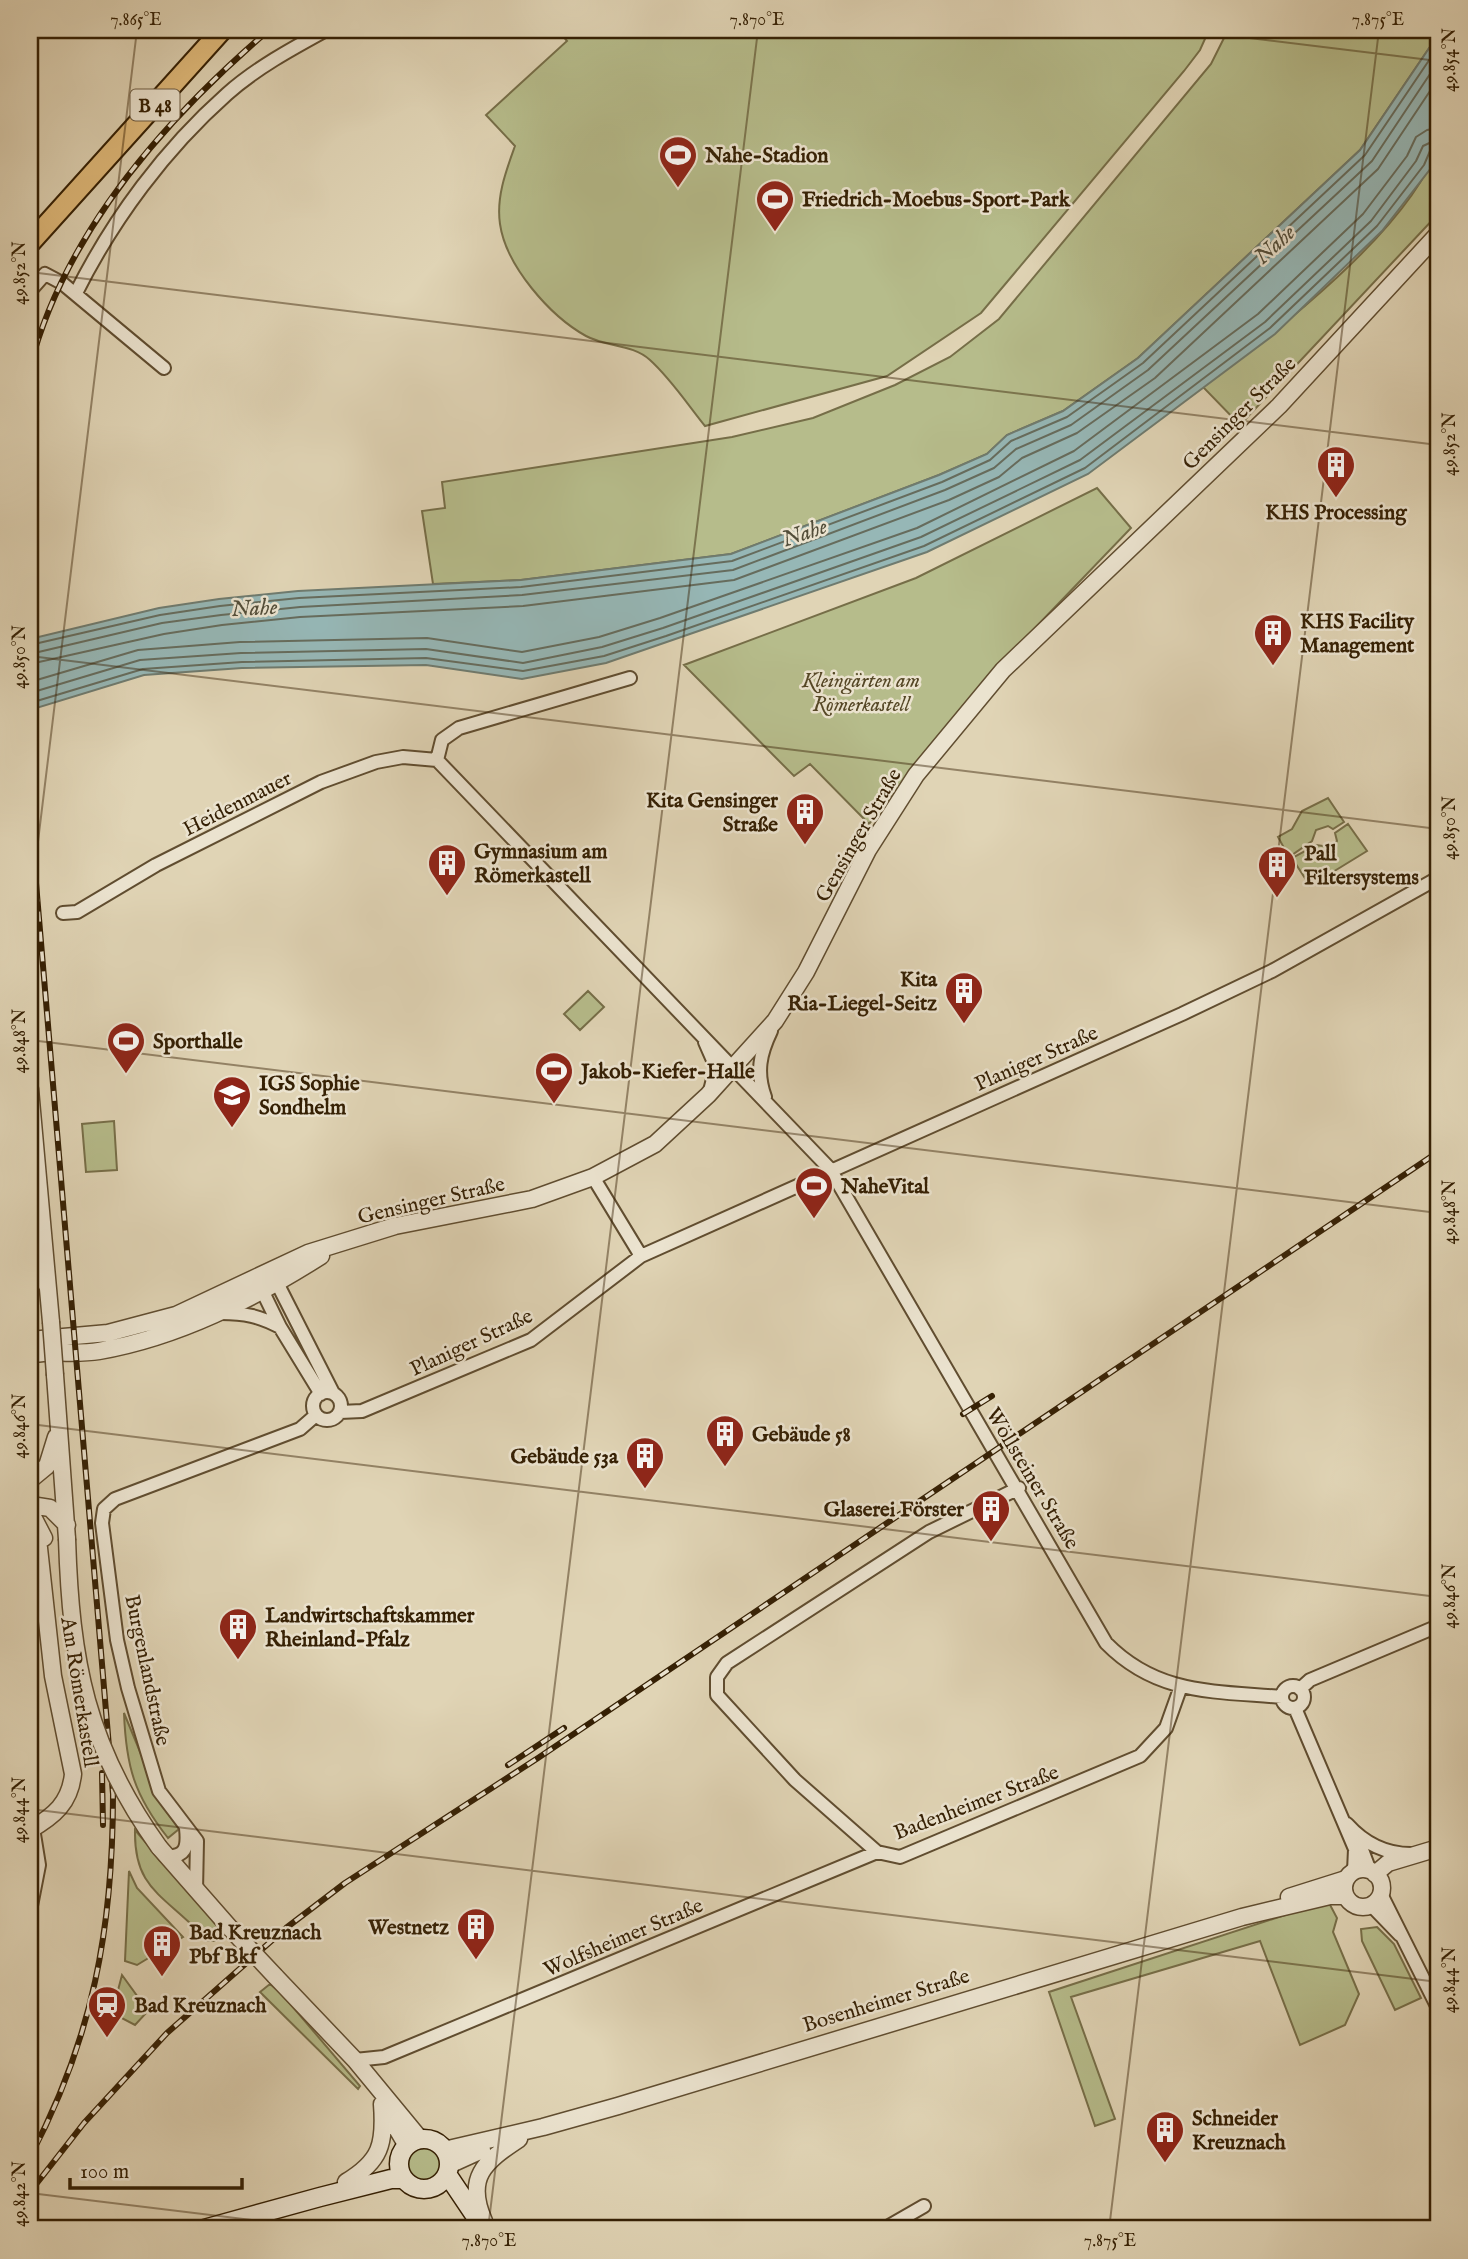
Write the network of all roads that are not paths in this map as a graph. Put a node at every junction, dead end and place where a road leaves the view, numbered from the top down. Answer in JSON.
{"nodes":[{"id":1,"x":326,"y":30,"type":"edge"},
{"id":2,"x":218,"y":31,"type":"edge"},
{"id":3,"x":1438,"y":234,"type":"edge"},
{"id":4,"x":30,"y":243,"type":"edge"},
{"id":5,"x":30,"y":291,"type":"edge"},
{"id":6,"x":76,"y":293,"type":"junction"},
{"id":7,"x":164,"y":368,"type":"dead end"},
{"id":8,"x":630,"y":678,"type":"dead end"},
{"id":9,"x":437,"y":760,"type":"junction"},
{"id":10,"x":1438,"y":878,"type":"edge"},
{"id":11,"x":63,"y":914,"type":"dead end"},
{"id":12,"x":775,"y":1021,"type":"junction"},
{"id":13,"x":701,"y":1032,"type":"junction"},
{"id":14,"x":735,"y":1067,"type":"junction"},
{"id":15,"x":30,"y":1089,"type":"edge"},
{"id":16,"x":708,"y":1095,"type":"junction"},
{"id":17,"x":767,"y":1100,"type":"junction"},
{"id":18,"x":810,"y":1146,"type":"junction"},
{"id":19,"x":830,"y":1169,"type":"junction"},
{"id":20,"x":593,"y":1177,"type":"junction"},
{"id":21,"x":788,"y":1190,"type":"junction"},
{"id":22,"x":32,"y":1241,"type":"dead end"},
{"id":23,"x":641,"y":1256,"type":"junction"},
{"id":24,"x":266,"y":1280,"type":"junction"},
{"id":25,"x":30,"y":1294,"type":"edge"},
{"id":26,"x":217,"y":1313,"type":"junction"},
{"id":27,"x":280,"y":1327,"type":"junction"},
{"id":28,"x":30,"y":1337,"type":"edge"},
{"id":29,"x":30,"y":1355,"type":"edge"},
{"id":30,"x":327,"y":1394,"type":"junction"},
{"id":31,"x":340,"y":1412,"type":"junction"},
{"id":32,"x":316,"y":1415,"type":"junction"},
{"id":33,"x":59,"y":1424,"type":"junction"},
{"id":34,"x":30,"y":1479,"type":"edge"},
{"id":35,"x":1019,"y":1488,"type":"junction"},
{"id":36,"x":30,"y":1504,"type":"edge"},
{"id":37,"x":104,"y":1509,"type":"joint"},
{"id":38,"x":30,"y":1530,"type":"edge"},
{"id":39,"x":67,"y":1532,"type":"junction"},
{"id":40,"x":44,"y":1586,"type":"junction"},
{"id":41,"x":1438,"y":1626,"type":"edge"},
{"id":42,"x":1181,"y":1686,"type":"junction"},
{"id":43,"x":1300,"y":1689,"type":"junction"},
{"id":44,"x":1282,"y":1698,"type":"junction"},
{"id":45,"x":1295,"y":1708,"type":"junction"},
{"id":46,"x":1345,"y":1821,"type":"junction"},
{"id":47,"x":186,"y":1828,"type":"junction"},
{"id":48,"x":31,"y":1829,"type":"edge"},
{"id":49,"x":1356,"y":1833,"type":"junction"},
{"id":50,"x":1438,"y":1848,"type":"edge"},
{"id":51,"x":162,"y":1852,"type":"junction"},
{"id":52,"x":877,"y":1852,"type":"junction"},
{"id":53,"x":1416,"y":1854,"type":"junction"},
{"id":54,"x":1438,"y":1855,"type":"edge"},
{"id":55,"x":1368,"y":1882,"type":"junction"},
{"id":56,"x":197,"y":1892,"type":"junction"},
{"id":57,"x":32,"y":1893,"type":"edge"},
{"id":58,"x":1345,"y":1896,"type":"junction"},
{"id":59,"x":30,"y":1911,"type":"edge"},
{"id":60,"x":1242,"y":1917,"type":"junction"},
{"id":61,"x":1433,"y":1982,"type":"edge"},
{"id":62,"x":1438,"y":2008,"type":"edge"},
{"id":63,"x":317,"y":2023,"type":"junction"},
{"id":64,"x":384,"y":2057,"type":"junction"},
{"id":65,"x":355,"y":2060,"type":"junction"},
{"id":66,"x":370,"y":2079,"type":"junction"},
{"id":67,"x":382,"y":2104,"type":"junction"},
{"id":68,"x":543,"y":2127,"type":"junction"},
{"id":69,"x":519,"y":2139,"type":"junction"},
{"id":70,"x":409,"y":2149,"type":"junction"},
{"id":71,"x":444,"y":2169,"type":"junction"},
{"id":72,"x":404,"y":2179,"type":"junction"},
{"id":73,"x":346,"y":2182,"type":"junction"},
{"id":74,"x":320,"y":2196,"type":"junction"},
{"id":75,"x":924,"y":2206,"type":"dead end"},
{"id":76,"x":204,"y":2229,"type":"edge"},
{"id":77,"x":484,"y":2229,"type":"edge"},
{"id":78,"x":884,"y":2229,"type":"edge"}],
"edges":[{"from":1,"to":6,"type":"street"},
{"from":2,"to":4,"type":"main road","number":"B 48"},
{"from":3,"to":12,"type":"street","name":"Gensinger Straße"},
{"from":5,"to":6,"type":"street"},
{"from":6,"to":7,"type":"street"},
{"from":8,"to":9,"type":"street"},
{"from":9,"to":11,"type":"street","name":"Heidenmauer"},
{"from":9,"to":13,"type":"street"},
{"from":10,"to":19,"type":"street","name":"Planiger Straße"},
{"from":12,"to":14,"type":"street","name":"Gensinger Straße"},
{"from":12,"to":17,"type":"street"},
{"from":13,"to":14,"type":"street"},
{"from":13,"to":16,"type":"street"},
{"from":14,"to":16,"type":"street","name":"Gensinger Straße"},
{"from":14,"to":17,"type":"street"},
{"from":15,"to":33,"type":"street","bridge":true},
{"from":16,"to":20,"type":"street","name":"Gensinger Straße"},
{"from":17,"to":18,"type":"street"},
{"from":18,"to":19,"type":"street"},
{"from":18,"to":21,"type":"street"},
{"from":19,"to":21,"type":"street","name":"Planiger Straße"},
{"from":19,"to":35,"type":"street","name":"Wöllsteiner Straße"},
{"from":20,"to":23,"type":"street"},
{"from":20,"to":24,"type":"street","name":"Gensinger Straße"},
{"from":21,"to":23,"type":"street","name":"Planiger Straße"},
{"from":22,"to":25,"type":"street"},
{"from":23,"to":31,"type":"street","name":"Planiger Straße"},
{"from":24,"to":26,"type":"street","name":"Gensinger Straße"},
{"from":24,"to":27,"type":"street"},
{"from":24,"to":28,"type":"street","name":"Gensinger Straße"},
{"from":24,"to":30,"type":"street"},
{"from":26,"to":27,"type":"street"},
{"from":26,"to":29,"type":"street","name":"Gensinger Straße"},
{"from":27,"to":30,"type":"street"},
{"from":30,"to":31,"type":"street"},
{"from":30,"to":32,"type":"street"},
{"from":31,"to":32,"type":"street","name":"Planiger Straße"},
{"from":32,"to":37,"type":"street","name":"Planiger Straße"},
{"from":33,"to":34,"type":"street"},
{"from":33,"to":39,"type":"street"},
{"from":35,"to":42,"type":"street","name":"Wöllsteiner Straße"},
{"from":35,"to":52,"type":"street","name":"Badenheimer Straße"},
{"from":36,"to":39,"type":"street"},
{"from":36,"to":40,"type":"street","name":"Am Römerkastell"},
{"from":37,"to":47,"type":"street","name":"Burgenlandstraße"},
{"from":38,"to":40,"type":"street","name":"Am Römerkastell"},
{"from":39,"to":51,"type":"street","bridge":true},
{"from":40,"to":48,"type":"street","name":"Am Römerkastell"},
{"from":41,"to":43,"type":"street"},
{"from":42,"to":44,"type":"street","name":"Wöllsteiner Straße"},
{"from":42,"to":52,"type":"street","name":"Badenheimer Straße"},
{"from":43,"to":44,"type":"street"},
{"from":43,"to":45,"type":"street"},
{"from":44,"to":45,"type":"street"},
{"from":45,"to":46,"type":"street"},
{"from":46,"to":49,"type":"street"},
{"from":46,"to":55,"type":"street"},
{"from":47,"to":51,"type":"street"},
{"from":47,"to":56,"type":"street","name":"Burgenlandstraße"},
{"from":48,"to":57,"type":"street"},
{"from":49,"to":53,"type":"street"},
{"from":49,"to":55,"type":"street"},
{"from":50,"to":53,"type":"street","name":"Bosenheimer Straße"},
{"from":51,"to":56,"type":"street"},
{"from":52,"to":64,"type":"street","name":"Wolfsheimer Straße"},
{"from":53,"to":55,"type":"street","name":"Bosenheimer Straße"},
{"from":54,"to":55,"type":"street","name":"Bosenheimer Straße"},
{"from":55,"to":58,"type":"street"},
{"from":55,"to":58,"type":"street"},
{"from":55,"to":60,"type":"street","name":"Bosenheimer Straße"},
{"from":55,"to":61,"type":"street"},
{"from":56,"to":63,"type":"street","bridge":true},
{"from":57,"to":59,"type":"street"},
{"from":58,"to":60,"type":"street","name":"Bosenheimer Straße"},
{"from":60,"to":68,"type":"street","name":"Bosenheimer Straße"},
{"from":61,"to":62,"type":"street"},
{"from":63,"to":65,"type":"street"},
{"from":63,"to":67,"type":"street"},
{"from":64,"to":65,"type":"street","name":"Wolfsheimer Straße"},
{"from":64,"to":66,"type":"street"},
{"from":65,"to":66,"type":"street"},
{"from":66,"to":70,"type":"street"},
{"from":67,"to":70,"type":"street"},
{"from":67,"to":73,"type":"street"},
{"from":68,"to":69,"type":"street","name":"Bosenheimer Straße"},
{"from":68,"to":71,"type":"street","name":"Bosenheimer Straße"},
{"from":69,"to":71,"type":"street","name":"Bosenheimer Straße"},
{"from":69,"to":77,"type":"street"},
{"from":70,"to":71,"type":"main road"},
{"from":70,"to":72,"type":"main road"},
{"from":70,"to":73,"type":"main road"},
{"from":71,"to":72,"type":"main road"},
{"from":71,"to":77,"type":"main road"},
{"from":72,"to":74,"type":"main road"},
{"from":73,"to":74,"type":"main road"},
{"from":74,"to":76,"type":"main road"},
{"from":75,"to":78,"type":"street"}]}
